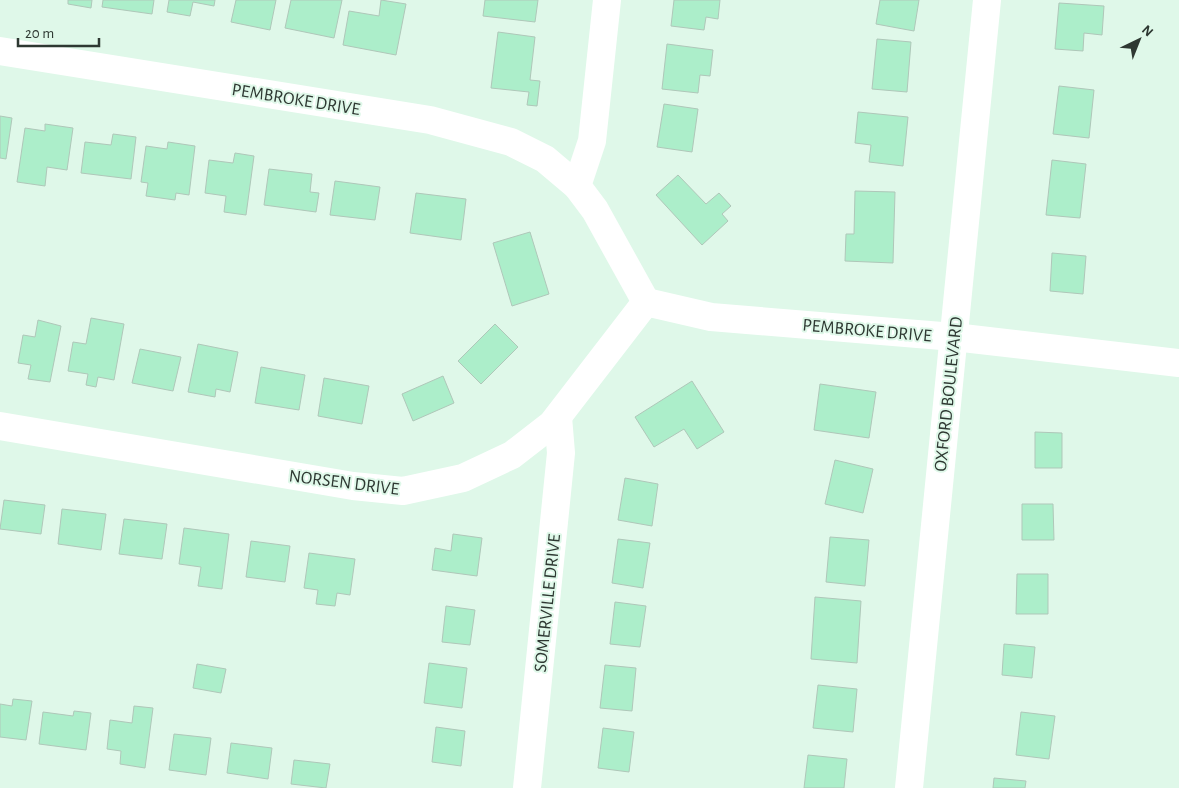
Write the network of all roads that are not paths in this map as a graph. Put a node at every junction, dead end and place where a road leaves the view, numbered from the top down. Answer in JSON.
{"nodes":[{"id":1,"x":607,"y":0,"type":"edge"},
{"id":2,"x":987,"y":0,"type":"edge"},
{"id":3,"x":0,"y":52,"type":"edge"},
{"id":4,"x":577,"y":186,"type":"junction"},
{"id":5,"x":646,"y":302,"type":"junction"},
{"id":6,"x":954,"y":337,"type":"junction"},
{"id":7,"x":1179,"y":362,"type":"edge"},
{"id":8,"x":558,"y":417,"type":"junction"},
{"id":9,"x":0,"y":426,"type":"edge"},
{"id":10,"x":527,"y":788,"type":"edge"},
{"id":11,"x":909,"y":788,"type":"edge"}],
"edges":[{"from":1,"to":4,"type":"street"},
{"from":2,"to":6,"type":"street","name":"OXFORD BOULEVARD"},
{"from":3,"to":4,"type":"street","name":"PEMBROKE DRIVE"},
{"from":4,"to":5,"type":"street"},
{"from":5,"to":6,"type":"street","name":"PEMBROKE DRIVE"},
{"from":5,"to":8,"type":"street","name":"NORSEN DRIVE"},
{"from":6,"to":7,"type":"street","name":"PEMBROKE DRIVE"},
{"from":6,"to":11,"type":"street","name":"OXFORD BOULEVARD"},
{"from":8,"to":9,"type":"street","name":"NORSEN DRIVE"},
{"from":8,"to":10,"type":"street","name":"SOMERVILLE DRIVE"}]}
